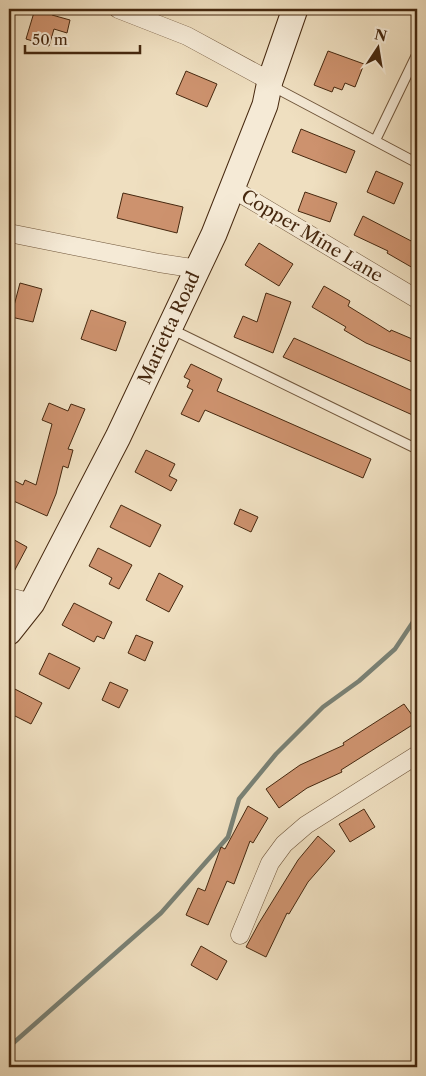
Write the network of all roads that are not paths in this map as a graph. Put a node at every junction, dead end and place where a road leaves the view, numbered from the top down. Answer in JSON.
{"nodes":[{"id":1,"x":118,"y":9,"type":"edge"},
{"id":2,"x":295,"y":9,"type":"edge"},
{"id":3,"x":417,"y":54,"type":"edge"},
{"id":4,"x":270,"y":83,"type":"junction"},
{"id":5,"x":376,"y":139,"type":"junction"},
{"id":6,"x":417,"y":163,"type":"edge"},
{"id":7,"x":233,"y":189,"type":"junction"},
{"id":8,"x":9,"y":233,"type":"edge"},
{"id":9,"x":198,"y":269,"type":"junction"},
{"id":10,"x":417,"y":299,"type":"edge"},
{"id":11,"x":168,"y":328,"type":"junction"},
{"id":12,"x":417,"y":449,"type":"edge"},
{"id":13,"x":20,"y":600,"type":"edge"},
{"id":14,"x":9,"y":632,"type":"edge"},
{"id":15,"x":417,"y":756,"type":"edge"},
{"id":16,"x":240,"y":935,"type":"dead end"}],
"edges":[{"from":1,"to":4,"type":"street"},
{"from":2,"to":4,"type":"street","name":"Marietta Road"},
{"from":3,"to":5,"type":"lane"},
{"from":4,"to":5,"type":"lane"},
{"from":4,"to":7,"type":"street","name":"Marietta Road"},
{"from":5,"to":6,"type":"lane"},
{"from":7,"to":9,"type":"street","name":"Marietta Road"},
{"from":7,"to":10,"type":"street","name":"Copper Mine Lane"},
{"from":8,"to":9,"type":"street"},
{"from":9,"to":11,"type":"street","name":"Marietta Road"},
{"from":11,"to":12,"type":"lane"},
{"from":11,"to":13,"type":"street","name":"Marietta Road"},
{"from":13,"to":14,"type":"street","name":"Marietta Road"},
{"from":15,"to":16,"type":"street"}]}
